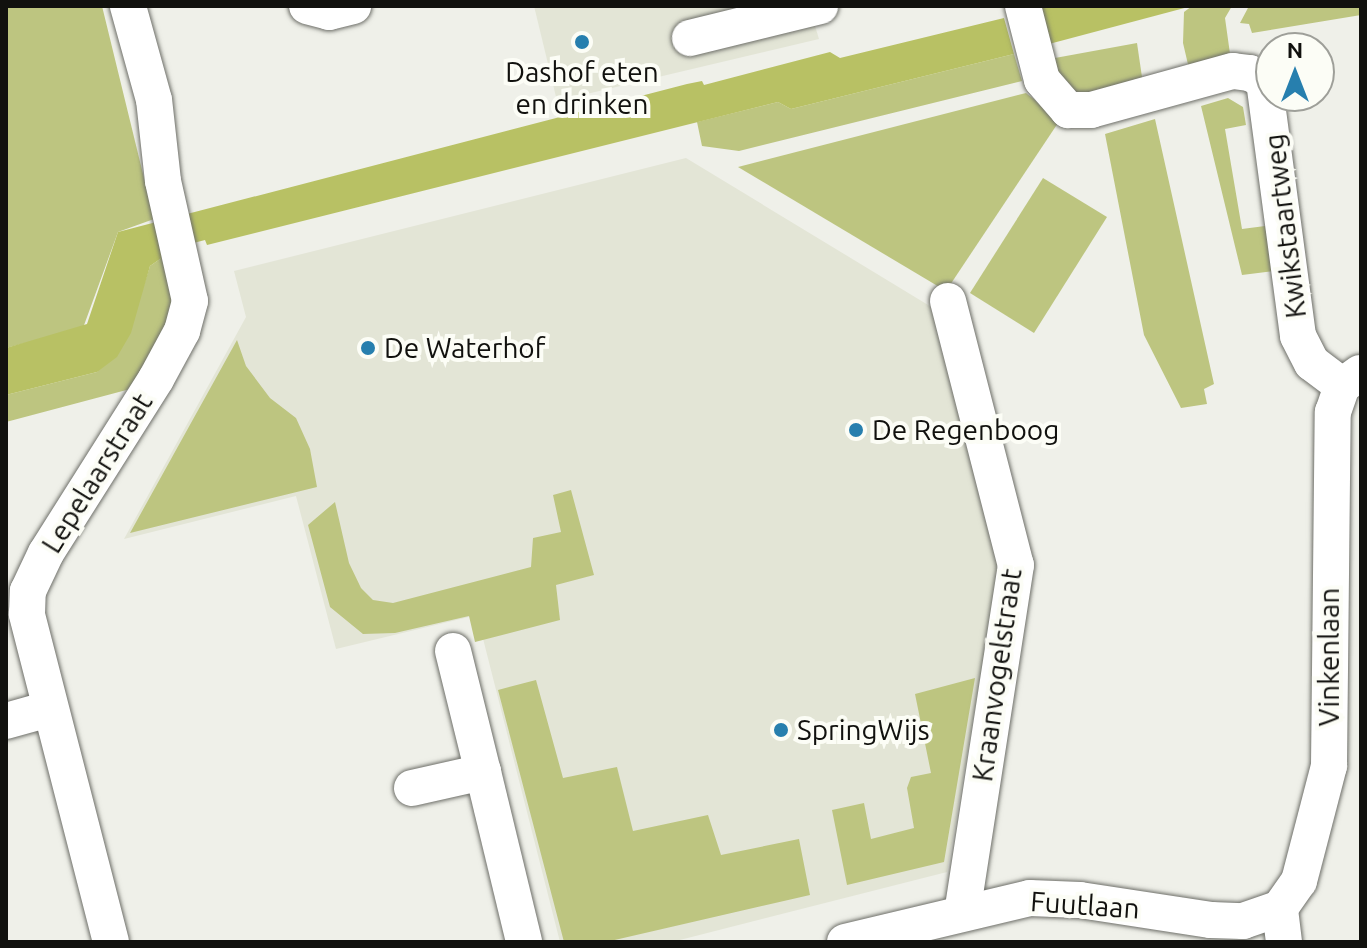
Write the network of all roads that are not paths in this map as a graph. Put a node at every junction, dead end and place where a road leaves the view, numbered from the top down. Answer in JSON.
{"nodes":[{"id":1,"x":128,"y":6,"type":"edge"},
{"id":2,"x":307,"y":6,"type":"edge"},
{"id":3,"x":353,"y":6,"type":"edge"},
{"id":4,"x":820,"y":6,"type":"edge"},
{"id":5,"x":1023,"y":6,"type":"edge"},
{"id":6,"x":690,"y":38,"type":"dead end"},
{"id":7,"x":948,"y":301,"type":"dead end"},
{"id":8,"x":1352,"y":379,"type":"edge"},
{"id":9,"x":453,"y":651,"type":"dead end"},
{"id":10,"x":49,"y":709,"type":"junction"},
{"id":11,"x":6,"y":721,"type":"edge"},
{"id":12,"x":1345,"y":769,"type":"edge"},
{"id":13,"x":483,"y":772,"type":"junction"},
{"id":14,"x":412,"y":788,"type":"dead end"},
{"id":15,"x":962,"y":913,"type":"junction"},
{"id":16,"x":1282,"y":925,"type":"edge"},
{"id":17,"x":111,"y":942,"type":"edge"},
{"id":18,"x":524,"y":942,"type":"edge"},
{"id":19,"x":845,"y":942,"type":"edge"}],
"edges":[{"from":1,"to":10,"type":"street","name":"Lepelaarstraat"},
{"from":2,"to":3,"type":"street"},
{"from":4,"to":6,"type":"street"},
{"from":5,"to":8,"type":"street","name":"Kwikstaartweg"},
{"from":7,"to":15,"type":"street","name":"Kraanvogelstraat"},
{"from":8,"to":12,"type":"street","name":"Vinkenlaan"},
{"from":9,"to":13,"type":"street"},
{"from":10,"to":11,"type":"street"},
{"from":10,"to":17,"type":"street","name":"Lepelaarstraat"},
{"from":12,"to":16,"type":"street","name":"Vinkenlaan"},
{"from":13,"to":14,"type":"street"},
{"from":13,"to":18,"type":"street"},
{"from":15,"to":16,"type":"street","name":"Fuutlaan"},
{"from":15,"to":19,"type":"street","name":"Fuutlaan"}]}
